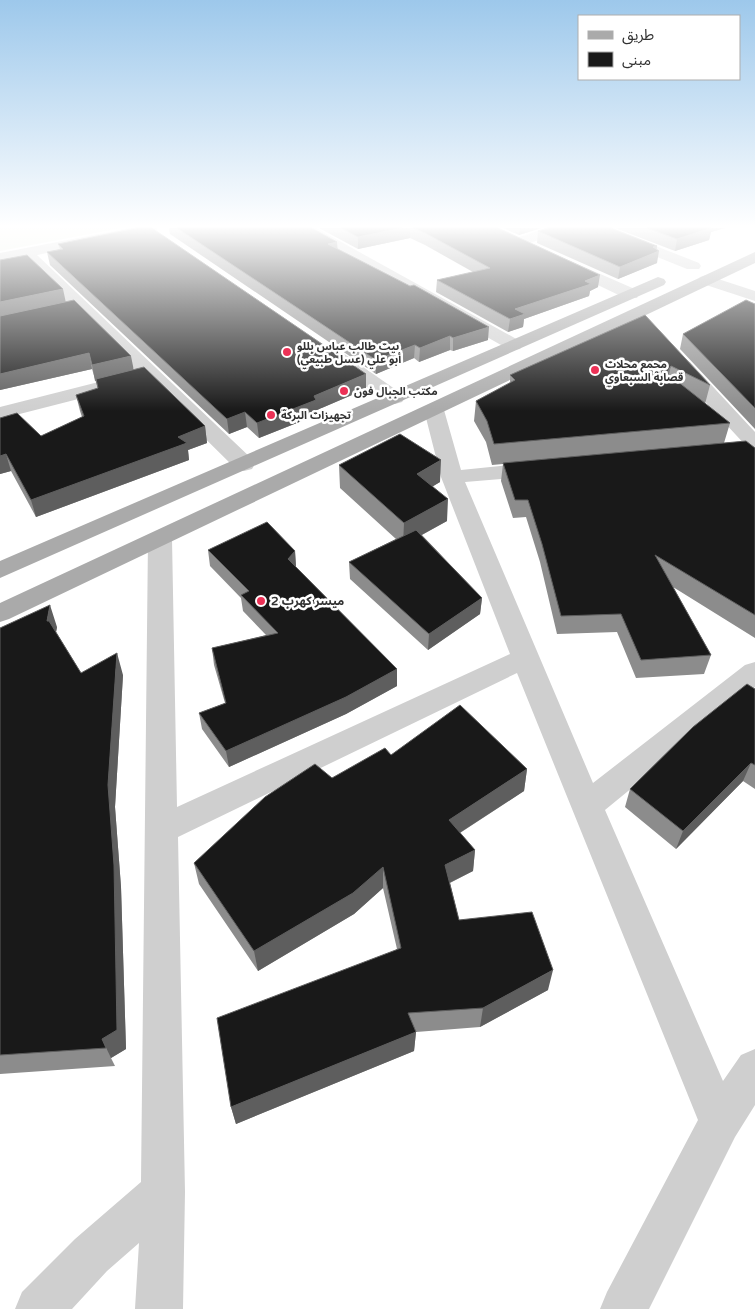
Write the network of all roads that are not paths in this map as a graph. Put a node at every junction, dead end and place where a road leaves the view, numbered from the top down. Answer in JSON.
{"nodes":[{"id":1,"x":63,"y":289,"type":"edge"},
{"id":2,"x":415,"y":289,"type":"edge"},
{"id":3,"x":602,"y":289,"type":"edge"},
{"id":4,"x":674,"y":289,"type":"edge"},
{"id":5,"x":738,"y":289,"type":"edge"},
{"id":6,"x":755,"y":296,"type":"edge"},
{"id":7,"x":81,"y":307,"type":"junction"},
{"id":8,"x":63,"y":311,"type":"edge"},
{"id":9,"x":638,"y":312,"type":"junction"},
{"id":10,"x":514,"y":345,"type":"junction"},
{"id":11,"x":321,"y":347,"type":"edge"},
{"id":12,"x":673,"y":356,"type":"edge"},
{"id":13,"x":152,"y":374,"type":"junction"},
{"id":14,"x":395,"y":398,"type":"junction"},
{"id":15,"x":434,"y":410,"type":"junction"},
{"id":16,"x":0,"y":412,"type":"edge"},
{"id":17,"x":749,"y":441,"type":"edge"},
{"id":18,"x":244,"y":464,"type":"junction"},
{"id":19,"x":560,"y":467,"type":"edge"},
{"id":20,"x":452,"y":477,"type":"junction"},
{"id":21,"x":160,"y":539,"type":"junction"},
{"id":22,"x":0,"y":570,"type":"edge"},
{"id":23,"x":0,"y":612,"type":"edge"},
{"id":24,"x":525,"y":658,"type":"junction"},
{"id":25,"x":755,"y":672,"type":"edge"},
{"id":26,"x":587,"y":806,"type":"junction"},
{"id":27,"x":162,"y":829,"type":"junction"},
{"id":28,"x":755,"y":1069,"type":"edge"},
{"id":29,"x":720,"y":1122,"type":"junction"},
{"id":30,"x":164,"y":1192,"type":"junction"},
{"id":31,"x":40,"y":1309,"type":"edge"},
{"id":32,"x":159,"y":1309,"type":"edge"},
{"id":33,"x":624,"y":1309,"type":"edge"}],
"edges":[{"from":1,"to":7,"type":"street"},
{"from":2,"to":10,"type":"street"},
{"from":3,"to":9,"type":"street"},
{"from":4,"to":9,"type":"main road"},
{"from":5,"to":6,"type":"street"},
{"from":7,"to":8,"type":"street"},
{"from":7,"to":13,"type":"street"},
{"from":9,"to":10,"type":"main road"},
{"from":9,"to":15,"type":"main road"},
{"from":10,"to":14,"type":"main road"},
{"from":11,"to":14,"type":"street"},
{"from":12,"to":17,"type":"street"},
{"from":13,"to":16,"type":"street"},
{"from":13,"to":18,"type":"street"},
{"from":14,"to":18,"type":"main road"},
{"from":15,"to":20,"type":"street"},
{"from":15,"to":21,"type":"main road"},
{"from":18,"to":22,"type":"main road"},
{"from":19,"to":20,"type":"street"},
{"from":20,"to":24,"type":"street"},
{"from":21,"to":23,"type":"main road"},
{"from":21,"to":27,"type":"street"},
{"from":24,"to":26,"type":"street"},
{"from":24,"to":27,"type":"street"},
{"from":25,"to":26,"type":"street"},
{"from":26,"to":29,"type":"street"},
{"from":27,"to":30,"type":"street"},
{"from":28,"to":29,"type":"street"},
{"from":29,"to":33,"type":"street"},
{"from":30,"to":31,"type":"street"},
{"from":30,"to":32,"type":"street"}]}
